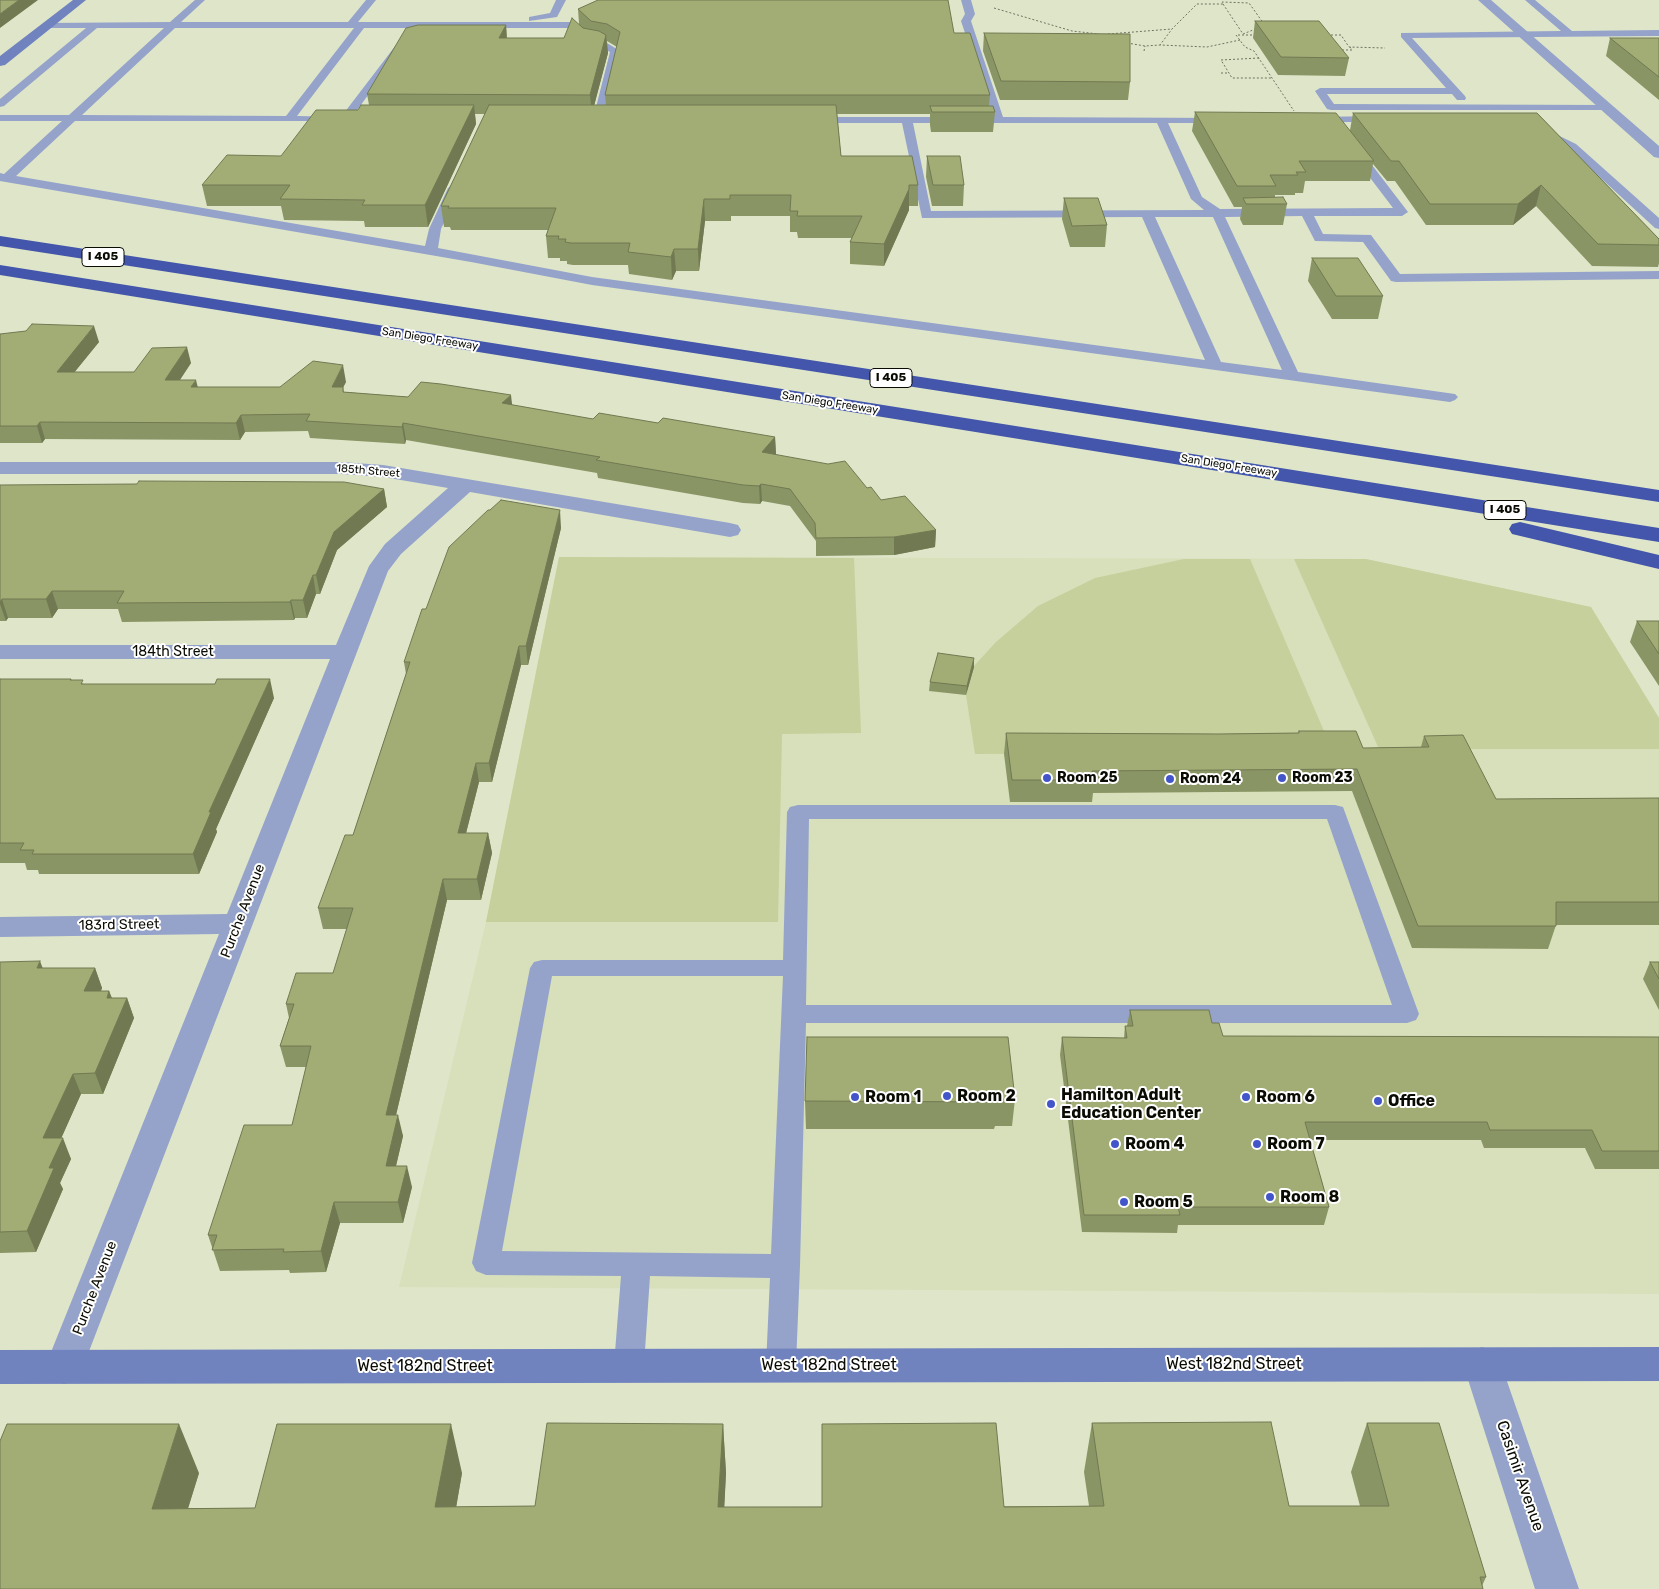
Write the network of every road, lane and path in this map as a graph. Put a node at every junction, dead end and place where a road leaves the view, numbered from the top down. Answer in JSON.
{"nodes":[{"id":1,"x":80,"y":0,"type":"edge"},
{"id":2,"x":200,"y":0,"type":"edge"},
{"id":3,"x":371,"y":0,"type":"edge"},
{"id":4,"x":562,"y":0,"type":"edge"},
{"id":5,"x":966,"y":0,"type":"edge"},
{"id":6,"x":1484,"y":0,"type":"edge"},
{"id":7,"x":1530,"y":0,"type":"edge"},
{"id":8,"x":1242,"y":1,"type":"edge"},
{"id":9,"x":1223,"y":4,"type":"junction"},
{"id":10,"x":994,"y":8,"type":"dead end"},
{"id":11,"x":418,"y":20,"type":"dead end"},
{"id":12,"x":48,"y":25,"type":"junction"},
{"id":13,"x":96,"y":25,"type":"junction"},
{"id":14,"x":174,"y":25,"type":"junction"},
{"id":15,"x":356,"y":25,"type":"junction"},
{"id":16,"x":439,"y":25,"type":"junction"},
{"id":17,"x":1172,"y":28,"type":"junction"},
{"id":18,"x":1072,"y":31,"type":"junction"},
{"id":19,"x":1569,"y":33,"type":"junction"},
{"id":20,"x":1659,"y":33,"type":"edge"},
{"id":21,"x":1105,"y":34,"type":"junction"},
{"id":22,"x":1243,"y":34,"type":"junction"},
{"id":23,"x":1522,"y":34,"type":"junction"},
{"id":24,"x":1262,"y":35,"type":"edge"},
{"id":25,"x":1323,"y":35,"type":"edge"},
{"id":26,"x":430,"y":36,"type":"edge"},
{"id":27,"x":1068,"y":36,"type":"edge"},
{"id":28,"x":1236,"y":36,"type":"junction"},
{"id":29,"x":412,"y":40,"type":"edge"},
{"id":30,"x":1108,"y":40,"type":"edge"},
{"id":31,"x":1240,"y":40,"type":"junction"},
{"id":32,"x":1126,"y":43,"type":"edge"},
{"id":33,"x":1160,"y":45,"type":"junction"},
{"id":34,"x":1145,"y":46,"type":"junction"},
{"id":35,"x":1349,"y":47,"type":"junction"},
{"id":36,"x":1388,"y":49,"type":"dead end"},
{"id":37,"x":1342,"y":50,"type":"edge"},
{"id":38,"x":1144,"y":52,"type":"dead end"},
{"id":39,"x":1259,"y":58,"type":"junction"},
{"id":40,"x":0,"y":62,"type":"edge"},
{"id":41,"x":1221,"y":73,"type":"dead end"},
{"id":42,"x":1230,"y":73,"type":"junction"},
{"id":43,"x":1272,"y":78,"type":"junction"},
{"id":44,"x":1455,"y":91,"type":"junction"},
{"id":45,"x":0,"y":104,"type":"edge"},
{"id":46,"x":1469,"y":108,"type":"junction"},
{"id":47,"x":1516,"y":108,"type":"junction"},
{"id":48,"x":1608,"y":108,"type":"junction"},
{"id":49,"x":1440,"y":113,"type":"junction"},
{"id":50,"x":0,"y":118,"type":"edge"},
{"id":51,"x":72,"y":118,"type":"junction"},
{"id":52,"x":1298,"y":118,"type":"joint"},
{"id":53,"x":289,"y":119,"type":"junction"},
{"id":54,"x":345,"y":119,"type":"junction"},
{"id":55,"x":364,"y":119,"type":"edge"},
{"id":56,"x":598,"y":119,"type":"edge"},
{"id":57,"x":1390,"y":119,"type":"edge"},
{"id":58,"x":798,"y":120,"type":"edge"},
{"id":59,"x":908,"y":120,"type":"junction"},
{"id":60,"x":999,"y":120,"type":"junction"},
{"id":61,"x":1161,"y":120,"type":"junction"},
{"id":62,"x":1236,"y":120,"type":"edge"},
{"id":63,"x":1332,"y":120,"type":"junction"},
{"id":64,"x":1532,"y":123,"type":"edge"},
{"id":65,"x":1659,"y":154,"type":"edge"},
{"id":66,"x":3,"y":177,"type":"edge"},
{"id":67,"x":458,"y":180,"type":"edge"},
{"id":68,"x":1306,"y":213,"type":"junction"},
{"id":69,"x":1147,"y":214,"type":"junction"},
{"id":70,"x":1218,"y":214,"type":"junction"},
{"id":71,"x":1659,"y":225,"type":"edge"},
{"id":72,"x":0,"y":241,"type":"edge"},
{"id":73,"x":431,"y":251,"type":"junction"},
{"id":74,"x":0,"y":252,"type":"edge"},
{"id":75,"x":0,"y":260,"type":"edge"},
{"id":76,"x":0,"y":270,"type":"edge"},
{"id":77,"x":206,"y":273,"type":"junction"},
{"id":78,"x":1659,"y":275,"type":"edge"},
{"id":79,"x":1215,"y":365,"type":"junction"},
{"id":80,"x":1292,"y":376,"type":"junction"},
{"id":81,"x":1450,"y":397,"type":"dead end"},
{"id":82,"x":0,"y":468,"type":"edge"},
{"id":83,"x":1575,"y":484,"type":"junction"},
{"id":84,"x":465,"y":485,"type":"junction"},
{"id":85,"x":1351,"y":486,"type":"junction"},
{"id":86,"x":1659,"y":491,"type":"edge"},
{"id":87,"x":1659,"y":496,"type":"edge"},
{"id":88,"x":1659,"y":520,"type":"edge"},
{"id":89,"x":730,"y":530,"type":"dead end"},
{"id":90,"x":1659,"y":535,"type":"edge"},
{"id":91,"x":1659,"y":562,"type":"edge"},
{"id":92,"x":0,"y":652,"type":"edge"},
{"id":93,"x":345,"y":652,"type":"junction"},
{"id":94,"x":238,"y":924,"type":"junction"},
{"id":95,"x":0,"y":926,"type":"edge"},
{"id":96,"x":795,"y":968,"type":"junction"},
{"id":97,"x":794,"y":1014,"type":"junction"},
{"id":98,"x":636,"y":1265,"type":"junction"},
{"id":99,"x":786,"y":1266,"type":"junction"},
{"id":100,"x":1482,"y":1364,"type":"junction"},
{"id":101,"x":1659,"y":1364,"type":"edge"},
{"id":102,"x":629,"y":1365,"type":"junction"},
{"id":103,"x":781,"y":1365,"type":"junction"},
{"id":104,"x":0,"y":1367,"type":"edge"},
{"id":105,"x":64,"y":1367,"type":"junction"},
{"id":106,"x":1558,"y":1589,"type":"edge"}],
"edges":[{"from":1,"to":12,"type":"main road"},
{"from":2,"to":14,"type":"lane"},
{"from":3,"to":15,"type":"lane"},
{"from":4,"to":11,"type":"lane"},
{"from":5,"to":60,"type":"lane"},
{"from":6,"to":23,"type":"street"},
{"from":7,"to":19,"type":"lane"},
{"from":8,"to":9,"type":"path"},
{"from":8,"to":22,"type":"path"},
{"from":9,"to":17,"type":"path"},
{"from":9,"to":22,"type":"path"},
{"from":10,"to":18,"type":"path"},
{"from":12,"to":13,"type":"lane"},
{"from":12,"to":40,"type":"main road"},
{"from":13,"to":14,"type":"lane"},
{"from":13,"to":45,"type":"lane"},
{"from":14,"to":15,"type":"lane"},
{"from":14,"to":51,"type":"lane"},
{"from":15,"to":16,"type":"lane"},
{"from":15,"to":53,"type":"lane"},
{"from":16,"to":26,"type":"lane"},
{"from":16,"to":56,"type":"lane"},
{"from":17,"to":21,"type":"path"},
{"from":17,"to":33,"type":"path"},
{"from":18,"to":21,"type":"path"},
{"from":18,"to":27,"type":"path"},
{"from":19,"to":20,"type":"lane"},
{"from":19,"to":23,"type":"lane"},
{"from":21,"to":30,"type":"path"},
{"from":22,"to":28,"type":"path"},
{"from":23,"to":44,"type":"lane"},
{"from":23,"to":48,"type":"street"},
{"from":24,"to":28,"type":"path"},
{"from":25,"to":35,"type":"path"},
{"from":28,"to":31,"type":"path"},
{"from":29,"to":54,"type":"lane"},
{"from":31,"to":33,"type":"path"},
{"from":31,"to":39,"type":"path"},
{"from":32,"to":34,"type":"path"},
{"from":33,"to":34,"type":"path"},
{"from":34,"to":38,"type":"path"},
{"from":35,"to":36,"type":"path"},
{"from":35,"to":37,"type":"path"},
{"from":39,"to":42,"type":"path"},
{"from":39,"to":43,"type":"path"},
{"from":41,"to":42,"type":"path"},
{"from":42,"to":43,"type":"path"},
{"from":43,"to":52,"type":"path"},
{"from":44,"to":46,"type":"lane"},
{"from":44,"to":49,"type":"lane"},
{"from":46,"to":47,"type":"lane"},
{"from":46,"to":49,"type":"lane"},
{"from":47,"to":48,"type":"lane"},
{"from":47,"to":49,"type":"lane"},
{"from":48,"to":65,"type":"street"},
{"from":50,"to":51,"type":"lane"},
{"from":51,"to":53,"type":"lane"},
{"from":51,"to":66,"type":"lane"},
{"from":52,"to":63,"type":"lane"},
{"from":53,"to":54,"type":"lane"},
{"from":54,"to":55,"type":"lane"},
{"from":57,"to":63,"type":"lane"},
{"from":58,"to":59,"type":"lane"},
{"from":59,"to":60,"type":"lane"},
{"from":59,"to":69,"type":"lane"},
{"from":60,"to":61,"type":"lane"},
{"from":61,"to":62,"type":"lane"},
{"from":61,"to":70,"type":"lane"},
{"from":63,"to":68,"type":"lane"},
{"from":64,"to":71,"type":"lane"},
{"from":66,"to":73,"type":"lane"},
{"from":67,"to":73,"type":"lane"},
{"from":68,"to":70,"type":"lane"},
{"from":68,"to":78,"type":"lane"},
{"from":69,"to":70,"type":"lane"},
{"from":69,"to":79,"type":"lane"},
{"from":70,"to":80,"type":"lane"},
{"from":72,"to":77,"type":"highway","number":"I 405"},
{"from":73,"to":79,"type":"lane"},
{"from":74,"to":77,"type":"highway"},
{"from":75,"to":88,"type":"highway"},
{"from":76,"to":85,"type":"highway","name":"San Diego Freeway","number":"I 405"},
{"from":77,"to":83,"type":"highway","number":"I 405"},
{"from":79,"to":80,"type":"lane"},
{"from":80,"to":81,"type":"lane"},
{"from":82,"to":84,"type":"street","name":"185th Street"},
{"from":83,"to":86,"type":"highway"},
{"from":83,"to":87,"type":"highway","number":"I 405"},
{"from":84,"to":89,"type":"street","name":"185th Street"},
{"from":84,"to":93,"type":"street","name":"Purche Avenue"},
{"from":85,"to":90,"type":"highway","name":"San Diego Freeway","number":"I 405"},
{"from":85,"to":91,"type":"highway"},
{"from":92,"to":93,"type":"street","name":"184th Street"},
{"from":93,"to":94,"type":"street","name":"Purche Avenue"},
{"from":94,"to":95,"type":"street","name":"183rd Street"},
{"from":94,"to":105,"type":"street","name":"Purche Avenue"},
{"from":96,"to":97,"type":"lane"},
{"from":96,"to":97,"type":"lane"},
{"from":96,"to":98,"type":"lane"},
{"from":97,"to":99,"type":"lane"},
{"from":98,"to":99,"type":"lane"},
{"from":98,"to":102,"type":"lane"},
{"from":99,"to":103,"type":"lane"},
{"from":100,"to":101,"type":"main road","name":"West 182nd Street"},
{"from":100,"to":103,"type":"main road","name":"West 182nd Street"},
{"from":100,"to":106,"type":"street","name":"Casimir Avenue"},
{"from":102,"to":103,"type":"main road","name":"West 182nd Street"},
{"from":102,"to":105,"type":"main road","name":"West 182nd Street"},
{"from":104,"to":105,"type":"main road","name":"West 182nd Street"}]}
